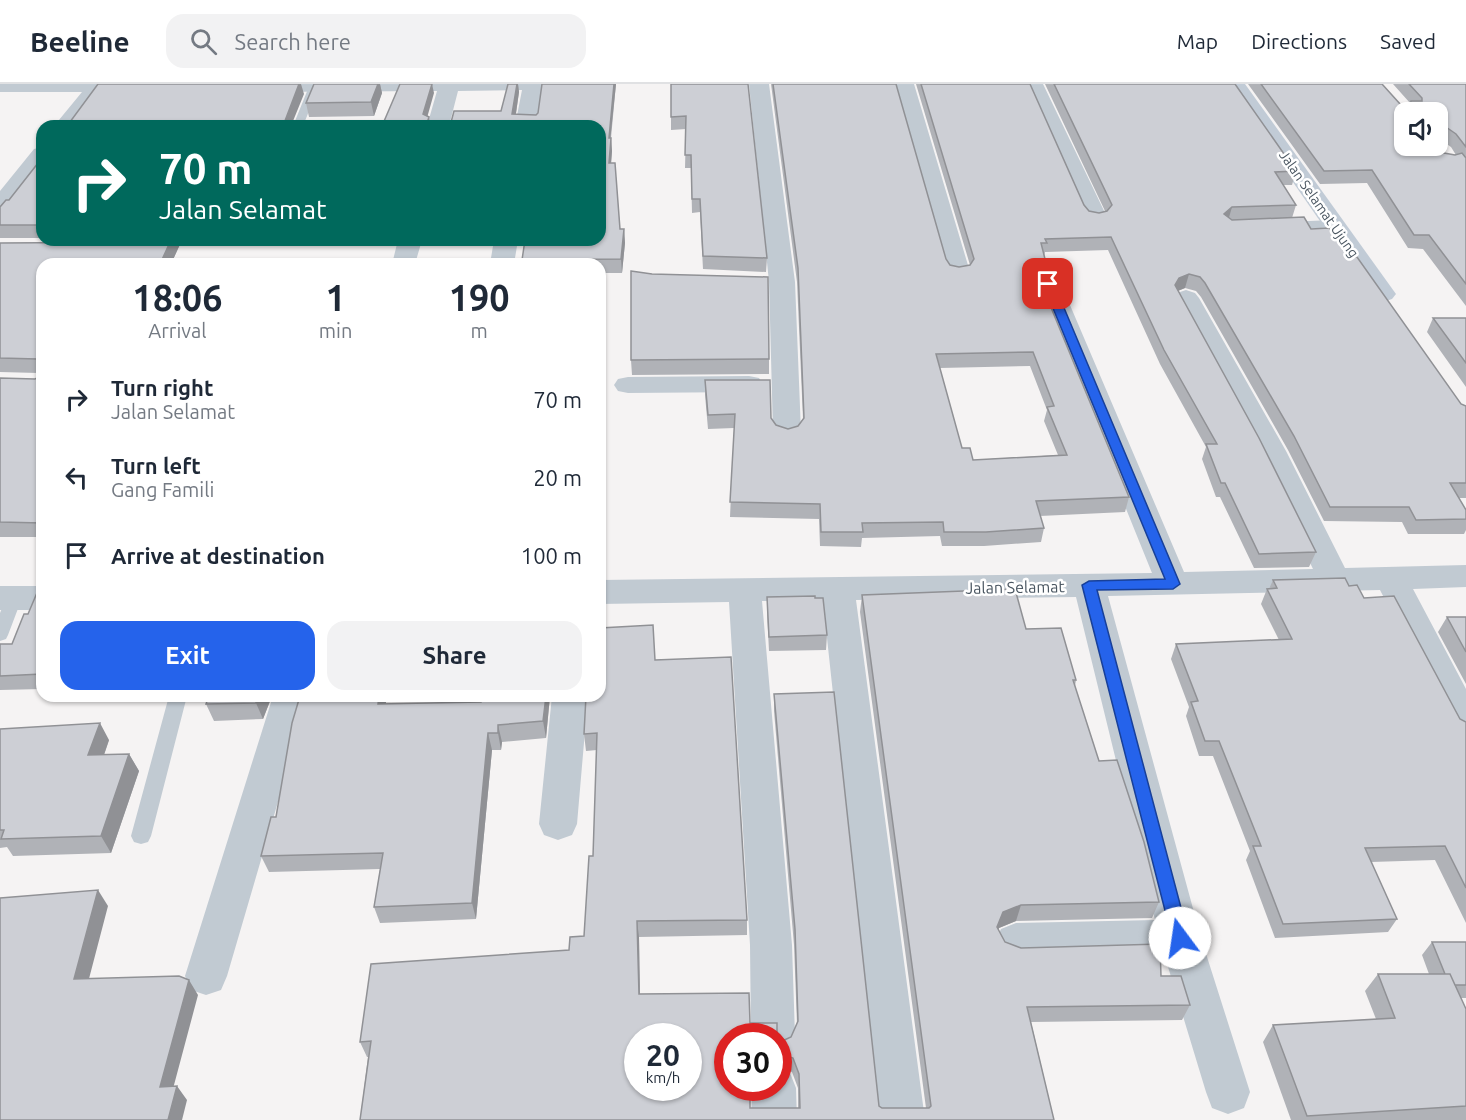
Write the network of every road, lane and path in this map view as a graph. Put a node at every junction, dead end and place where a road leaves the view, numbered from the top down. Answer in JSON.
{"nodes":[{"id":1,"x":449,"y":84,"type":"edge"},
{"id":2,"x":534,"y":84,"type":"edge"},
{"id":3,"x":555,"y":84,"type":"edge"},
{"id":4,"x":759,"y":84,"type":"edge"},
{"id":5,"x":904,"y":84,"type":"edge"},
{"id":6,"x":1033,"y":84,"type":"edge"},
{"id":7,"x":1235,"y":84,"type":"edge"},
{"id":8,"x":98,"y":85,"type":"edge"},
{"id":9,"x":0,"y":86,"type":"edge"},
{"id":10,"x":166,"y":86,"type":"edge"},
{"id":11,"x":234,"y":86,"type":"edge"},
{"id":12,"x":314,"y":86,"type":"junction"},
{"id":13,"x":70,"y":120,"type":"edge"},
{"id":14,"x":300,"y":120,"type":"edge"},
{"id":15,"x":440,"y":120,"type":"edge"},
{"id":16,"x":527,"y":120,"type":"edge"},
{"id":17,"x":36,"y":161,"type":"edge"},
{"id":18,"x":0,"y":206,"type":"edge"},
{"id":19,"x":1095,"y":217,"type":"edge"},
{"id":20,"x":1334,"y":224,"type":"junction"},
{"id":21,"x":1275,"y":226,"type":"edge"},
{"id":22,"x":958,"y":273,"type":"edge"},
{"id":23,"x":1048,"y":284,"type":"dead end"},
{"id":24,"x":1186,"y":298,"type":"dead end"},
{"id":25,"x":1395,"y":311,"type":"edge"},
{"id":26,"x":784,"y":384,"type":"junction"},
{"id":27,"x":628,"y":385,"type":"dead end"},
{"id":28,"x":787,"y":432,"type":"edge"},
{"id":29,"x":1466,"y":576,"type":"edge"},
{"id":30,"x":1390,"y":577,"type":"junction"},
{"id":31,"x":1334,"y":579,"type":"junction"},
{"id":32,"x":1173,"y":584,"type":"junction"},
{"id":33,"x":1089,"y":585,"type":"junction"},
{"id":34,"x":837,"y":590,"type":"junction"},
{"id":35,"x":606,"y":592,"type":"edge"},
{"id":36,"x":745,"y":592,"type":"junction"},
{"id":37,"x":19,"y":598,"type":"edge"},
{"id":38,"x":0,"y":635,"type":"edge"},
{"id":39,"x":176,"y":702,"type":"edge"},
{"id":40,"x":289,"y":702,"type":"edge"},
{"id":41,"x":569,"y":702,"type":"edge"},
{"id":42,"x":1466,"y":723,"type":"edge"},
{"id":43,"x":558,"y":824,"type":"dead end"},
{"id":44,"x":141,"y":836,"type":"dead end"},
{"id":45,"x":1180,"y":938,"type":"junction"},
{"id":46,"x":1016,"y":942,"type":"dead end"},
{"id":47,"x":206,"y":976,"type":"dead end"},
{"id":48,"x":773,"y":1023,"type":"edge"},
{"id":49,"x":1228,"y":1092,"type":"dead end"},
{"id":50,"x":774,"y":1101,"type":"edge"},
{"id":51,"x":774,"y":1120,"type":"edge"},
{"id":52,"x":902,"y":1120,"type":"edge"}],
"edges":[{"from":1,"to":2,"type":"street"},
{"from":1,"to":12,"type":"street"},
{"from":1,"to":15,"type":"street"},
{"from":2,"to":3,"type":"street"},
{"from":2,"to":16,"type":"street"},
{"from":4,"to":26,"type":"street"},
{"from":5,"to":22,"type":"street"},
{"from":6,"to":19,"type":"street"},
{"from":7,"to":20,"type":"street","name":"Jalan Selamat Ujung"},
{"from":8,"to":9,"type":"street"},
{"from":8,"to":10,"type":"street"},
{"from":8,"to":13,"type":"street"},
{"from":11,"to":12,"type":"street"},
{"from":12,"to":14,"type":"lane"},
{"from":17,"to":18,"type":"street"},
{"from":20,"to":21,"type":"lane"},
{"from":20,"to":25,"type":"street","name":"Jalan Selamat Ujung"},
{"from":23,"to":32,"type":"street"},
{"from":24,"to":31,"type":"street"},
{"from":26,"to":27,"type":"street"},
{"from":26,"to":28,"type":"street"},
{"from":29,"to":30,"type":"street","name":"Jalan Selamat"},
{"from":30,"to":31,"type":"street","name":"Jalan Selamat"},
{"from":30,"to":42,"type":"street"},
{"from":31,"to":32,"type":"street","name":"Jalan Selamat"},
{"from":32,"to":33,"type":"street","name":"Jalan Selamat"},
{"from":33,"to":34,"type":"street","name":"Jalan Selamat"},
{"from":33,"to":45,"type":"street"},
{"from":34,"to":36,"type":"street","name":"Jalan Selamat"},
{"from":34,"to":52,"type":"street"},
{"from":35,"to":36,"type":"street","name":"Jalan Selamat"},
{"from":36,"to":48,"type":"street"},
{"from":37,"to":38,"type":"lane"},
{"from":39,"to":44,"type":"lane"},
{"from":40,"to":47,"type":"street"},
{"from":41,"to":43,"type":"street"},
{"from":45,"to":46,"type":"street"},
{"from":45,"to":49,"type":"street"},
{"from":50,"to":51,"type":"street"}]}
